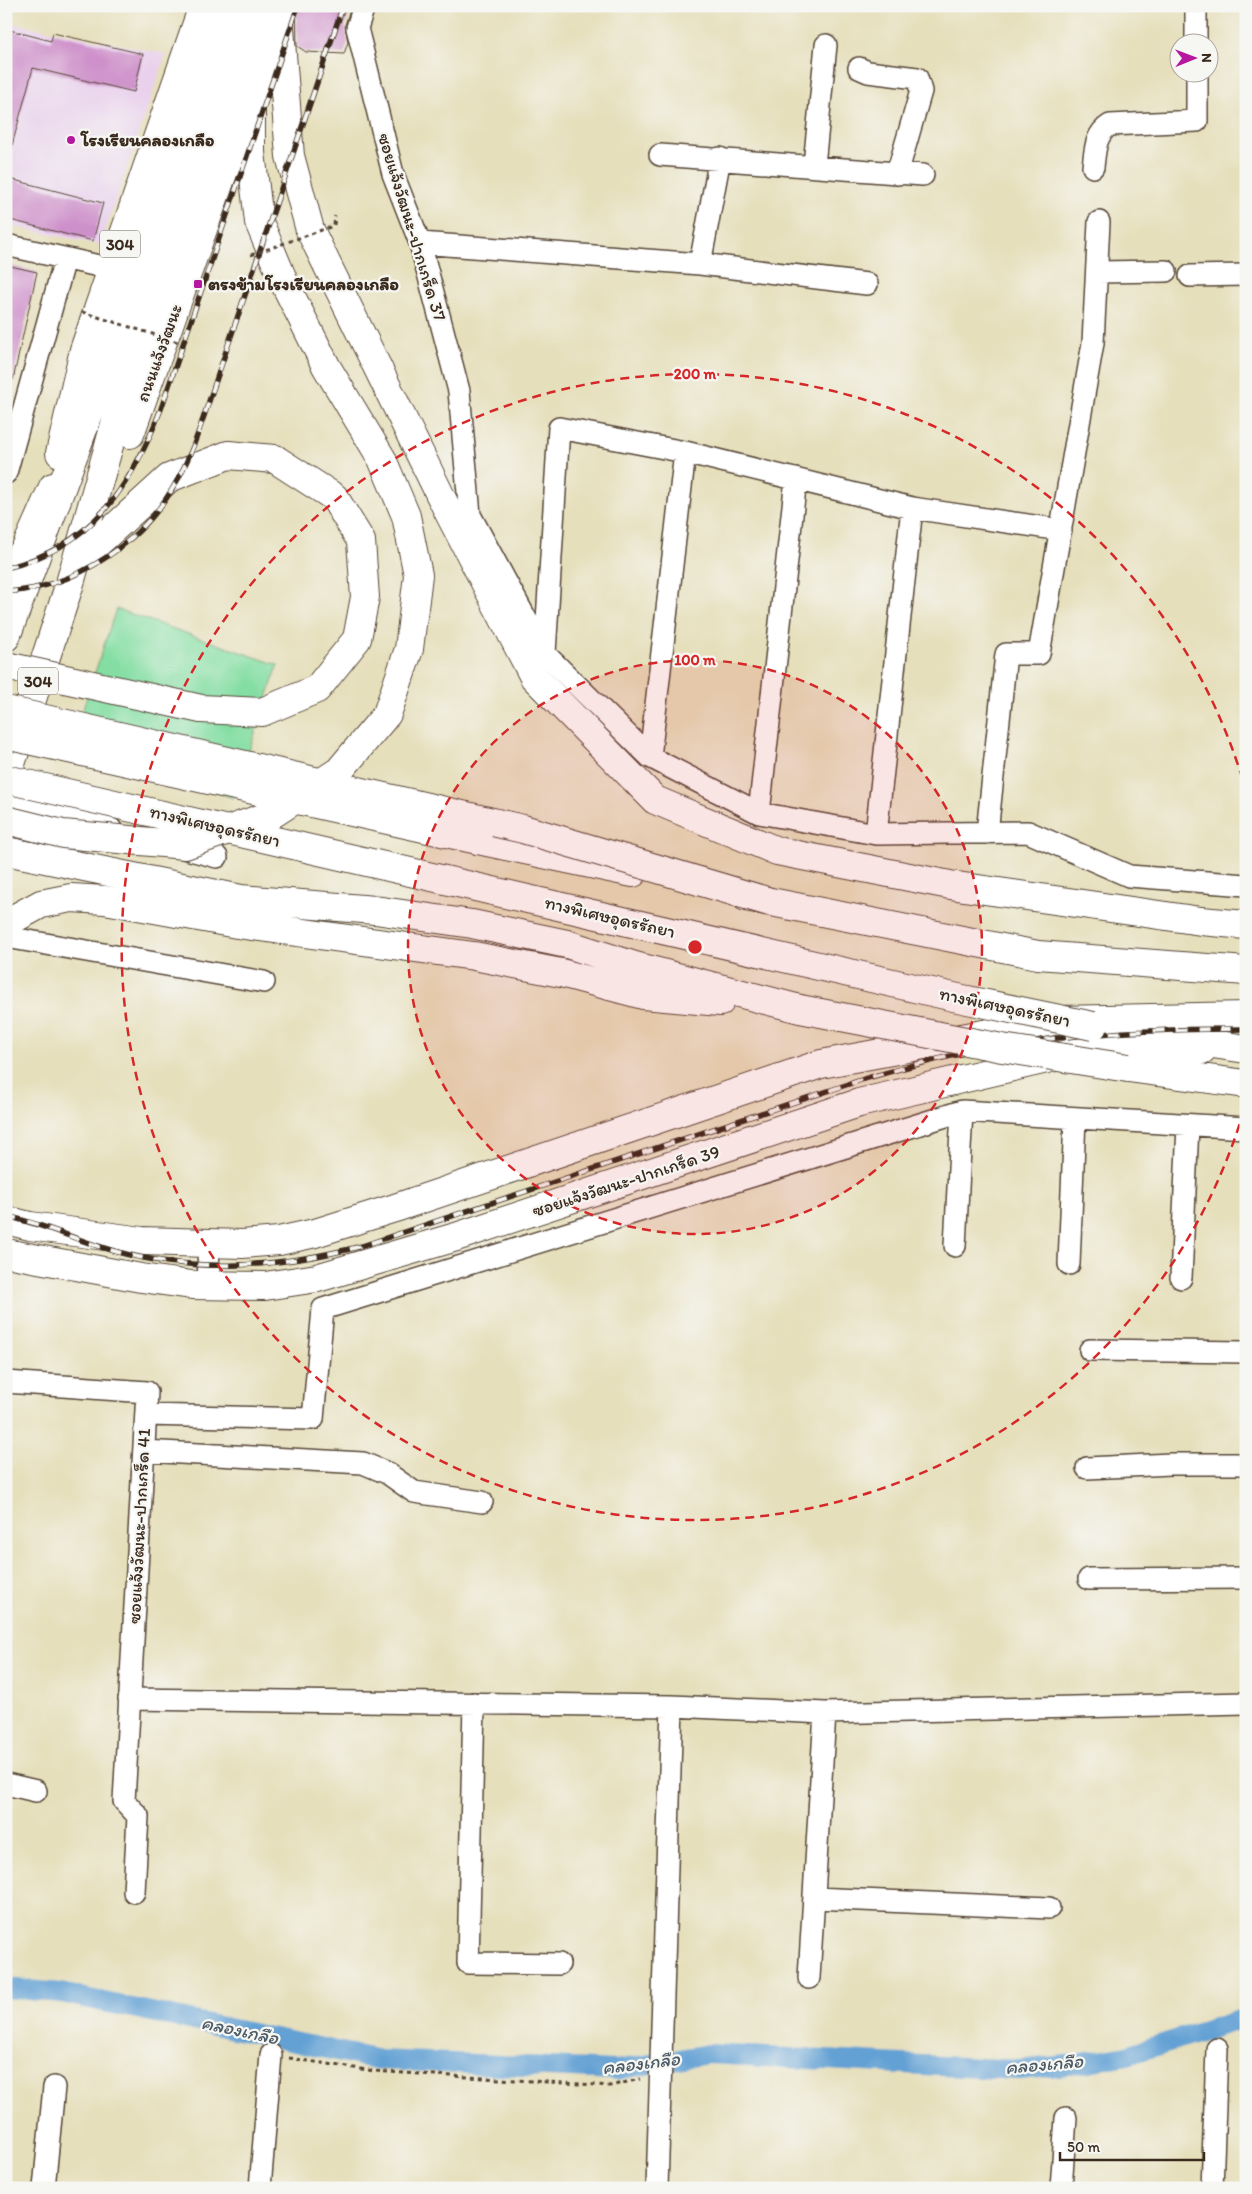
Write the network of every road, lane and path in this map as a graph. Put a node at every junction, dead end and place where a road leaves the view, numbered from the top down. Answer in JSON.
{"nodes":[{"id":1,"x":364,"y":6,"type":"edge"},
{"id":2,"x":1196,"y":6,"type":"edge"},
{"id":3,"x":272,"y":9,"type":"edge"},
{"id":4,"x":227,"y":16,"type":"edge"},
{"id":5,"x":1196,"y":32,"type":"edge"},
{"id":6,"x":826,"y":45,"type":"dead end"},
{"id":7,"x":859,"y":68,"type":"dead end"},
{"id":8,"x":1196,"y":82,"type":"edge"},
{"id":9,"x":251,"y":94,"type":"junction"},
{"id":10,"x":660,"y":155,"type":"dead end"},
{"id":11,"x":720,"y":158,"type":"junction"},
{"id":12,"x":814,"y":165,"type":"junction"},
{"id":13,"x":1093,"y":167,"type":"dead end"},
{"id":14,"x":897,"y":174,"type":"junction"},
{"id":15,"x":923,"y":175,"type":"dead end"},
{"id":16,"x":334,"y":216,"type":"dead end"},
{"id":17,"x":1099,"y":222,"type":"dead end"},
{"id":18,"x":420,"y":243,"type":"junction"},
{"id":19,"x":6,"y":245,"type":"edge"},
{"id":20,"x":252,"y":256,"type":"dead end"},
{"id":21,"x":65,"y":259,"type":"junction"},
{"id":22,"x":700,"y":264,"type":"junction"},
{"id":23,"x":112,"y":269,"type":"junction"},
{"id":24,"x":1166,"y":271,"type":"dead end"},
{"id":25,"x":1097,"y":272,"type":"junction"},
{"id":26,"x":1190,"y":276,"type":"dead end"},
{"id":27,"x":1246,"y":276,"type":"edge"},
{"id":28,"x":867,"y":284,"type":"dead end"},
{"id":29,"x":82,"y":312,"type":"dead end"},
{"id":30,"x":178,"y":342,"type":"dead end"},
{"id":31,"x":685,"y":452,"type":"junction"},
{"id":32,"x":6,"y":473,"type":"edge"},
{"id":33,"x":796,"y":479,"type":"junction"},
{"id":34,"x":53,"y":487,"type":"junction"},
{"id":35,"x":912,"y":508,"type":"junction"},
{"id":36,"x":1061,"y":530,"type":"junction"},
{"id":37,"x":41,"y":543,"type":"junction"},
{"id":38,"x":89,"y":552,"type":"junction"},
{"id":39,"x":6,"y":576,"type":"edge"},
{"id":40,"x":70,"y":583,"type":"junction"},
{"id":41,"x":6,"y":637,"type":"edge"},
{"id":42,"x":545,"y":654,"type":"junction"},
{"id":43,"x":6,"y":666,"type":"edge"},
{"id":44,"x":6,"y":710,"type":"edge"},
{"id":45,"x":6,"y":735,"type":"edge"},
{"id":46,"x":650,"y":757,"type":"junction"},
{"id":47,"x":6,"y":779,"type":"edge"},
{"id":48,"x":6,"y":798,"type":"edge"},
{"id":49,"x":759,"y":813,"type":"junction"},
{"id":50,"x":6,"y":820,"type":"edge"},
{"id":51,"x":986,"y":833,"type":"junction"},
{"id":52,"x":876,"y":834,"type":"junction"},
{"id":53,"x":6,"y":851,"type":"edge"},
{"id":54,"x":217,"y":857,"type":"dead end"},
{"id":55,"x":1246,"y":885,"type":"edge"},
{"id":56,"x":770,"y":902,"type":"junction"},
{"id":57,"x":6,"y":923,"type":"edge"},
{"id":58,"x":1246,"y":925,"type":"edge"},
{"id":59,"x":6,"y":937,"type":"edge"},
{"id":60,"x":1246,"y":971,"type":"edge"},
{"id":61,"x":264,"y":982,"type":"dead end"},
{"id":62,"x":800,"y":1009,"type":"junction"},
{"id":63,"x":1246,"y":1016,"type":"edge"},
{"id":64,"x":1246,"y":1050,"type":"edge"},
{"id":65,"x":1246,"y":1084,"type":"edge"},
{"id":66,"x":962,"y":1111,"type":"junction"},
{"id":67,"x":1075,"y":1118,"type":"junction"},
{"id":68,"x":1188,"y":1126,"type":"junction"},
{"id":69,"x":1246,"y":1128,"type":"edge"},
{"id":70,"x":6,"y":1220,"type":"edge"},
{"id":71,"x":208,"y":1244,"type":"junction"},
{"id":72,"x":955,"y":1246,"type":"dead end"},
{"id":73,"x":6,"y":1253,"type":"edge"},
{"id":74,"x":1069,"y":1264,"type":"dead end"},
{"id":75,"x":1181,"y":1278,"type":"dead end"},
{"id":76,"x":209,"y":1286,"type":"junction"},
{"id":77,"x":1090,"y":1350,"type":"dead end"},
{"id":78,"x":1246,"y":1352,"type":"edge"},
{"id":79,"x":6,"y":1382,"type":"edge"},
{"id":80,"x":146,"y":1415,"type":"junction"},
{"id":81,"x":144,"y":1451,"type":"junction"},
{"id":82,"x":1246,"y":1464,"type":"edge"},
{"id":83,"x":1087,"y":1468,"type":"dead end"},
{"id":84,"x":482,"y":1502,"type":"dead end"},
{"id":85,"x":1246,"y":1578,"type":"edge"},
{"id":86,"x":1089,"y":1580,"type":"dead end"},
{"id":87,"x":130,"y":1699,"type":"junction"},
{"id":88,"x":474,"y":1703,"type":"junction"},
{"id":89,"x":1246,"y":1704,"type":"edge"},
{"id":90,"x":672,"y":1706,"type":"junction"},
{"id":91,"x":825,"y":1713,"type":"junction"},
{"id":92,"x":6,"y":1784,"type":"edge"},
{"id":93,"x":36,"y":1791,"type":"dead end"},
{"id":94,"x":134,"y":1892,"type":"dead end"},
{"id":95,"x":814,"y":1898,"type":"junction"},
{"id":96,"x":1049,"y":1908,"type":"dead end"},
{"id":97,"x":559,"y":1964,"type":"dead end"},
{"id":98,"x":809,"y":1978,"type":"dead end"},
{"id":99,"x":1217,"y":2049,"type":"dead end"},
{"id":100,"x":271,"y":2055,"type":"joint"},
{"id":101,"x":661,"y":2074,"type":"junction"},
{"id":102,"x":54,"y":2087,"type":"dead end"},
{"id":103,"x":1066,"y":2118,"type":"dead end"},
{"id":104,"x":44,"y":2188,"type":"edge"},
{"id":105,"x":260,"y":2188,"type":"edge"},
{"id":106,"x":657,"y":2188,"type":"edge"},
{"id":107,"x":1061,"y":2188,"type":"edge"},
{"id":108,"x":1212,"y":2188,"type":"edge"}],
"edges":[{"from":1,"to":18,"type":"street","name":"ซอยแจ้งวัฒนะ-ปากเกร็ด 37"},
{"from":2,"to":5,"type":"street"},
{"from":3,"to":4,"type":"main road","name":"ถนนแจ้งวัฒนะ"},
{"from":3,"to":9,"type":"main road","name":"ถนนแจ้งวัฒนะ","number":"304"},
{"from":3,"to":58,"type":"main road"},
{"from":4,"to":23,"type":"main road","name":"ถนนแจ้งวัฒนะ","number":"304"},
{"from":4,"to":37,"type":"main road","name":"ถนนแจ้งวัฒนะ"},
{"from":4,"to":40,"type":"main road","name":"ถนนแจ้งวัฒนะ"},
{"from":6,"to":12,"type":"street"},
{"from":7,"to":14,"type":"street"},
{"from":8,"to":13,"type":"street"},
{"from":9,"to":38,"type":"main road","name":"ถนนแจ้งวัฒนะ","number":"304"},
{"from":9,"to":50,"type":"main road","bridge":true},
{"from":10,"to":11,"type":"street"},
{"from":11,"to":12,"type":"street"},
{"from":11,"to":22,"type":"street"},
{"from":12,"to":14,"type":"street"},
{"from":14,"to":15,"type":"street"},
{"from":16,"to":20,"type":"path","bridge":true},
{"from":17,"to":25,"type":"street"},
{"from":18,"to":22,"type":"street"},
{"from":18,"to":42,"type":"street","name":"ซอยแจ้งวัฒนะ-ปากเกร็ด 37"},
{"from":19,"to":21,"type":"street"},
{"from":21,"to":23,"type":"street"},
{"from":21,"to":32,"type":"street"},
{"from":22,"to":28,"type":"street"},
{"from":23,"to":34,"type":"main road","name":"ถนนแจ้งวัฒนะ","number":"304"},
{"from":24,"to":25,"type":"street"},
{"from":25,"to":36,"type":"street"},
{"from":26,"to":27,"type":"street"},
{"from":29,"to":30,"type":"path","bridge":true},
{"from":31,"to":33,"type":"street"},
{"from":31,"to":42,"type":"street"},
{"from":31,"to":46,"type":"street"},
{"from":33,"to":35,"type":"street"},
{"from":33,"to":49,"type":"street"},
{"from":34,"to":37,"type":"main road","name":"ถนนแจ้งวัฒนะ","number":"304"},
{"from":34,"to":39,"type":"main road"},
{"from":35,"to":36,"type":"street"},
{"from":35,"to":52,"type":"street"},
{"from":36,"to":51,"type":"street"},
{"from":37,"to":41,"type":"main road","name":"ถนนแจ้งวัฒนะ","number":"304"},
{"from":38,"to":40,"type":"main road","name":"ถนนแจ้งวัฒนะ","number":"304"},
{"from":38,"to":43,"type":"main road","bridge":true},
{"from":40,"to":47,"type":"main road","name":"ถนนแจ้งวัฒนะ","number":"304"},
{"from":42,"to":46,"type":"street","name":"ซอยแจ้งวัฒนะ-ปากเกร็ด 37"},
{"from":44,"to":56,"type":"main road","bridge":true},
{"from":45,"to":56,"type":"main road","bridge":true},
{"from":46,"to":49,"type":"street","name":"ซอยแจ้งวัฒนะ-ปากเกร็ด 37"},
{"from":47,"to":64,"type":"main road","name":"ทางพิเศษอุดรรัถยา","bridge":true},
{"from":48,"to":54,"type":"street"},
{"from":49,"to":52,"type":"street","name":"ซอยแจ้งวัฒนะ-ปากเกร็ด 37"},
{"from":51,"to":52,"type":"street","name":"ซอยแจ้งวัฒนะ-ปากเกร็ด 37"},
{"from":51,"to":55,"type":"street","name":"ซอยแจ้งวัฒนะ-ปากเกร็ด 37"},
{"from":53,"to":62,"type":"main road"},
{"from":56,"to":60,"type":"main road"},
{"from":57,"to":62,"type":"main road"},
{"from":59,"to":61,"type":"street"},
{"from":62,"to":65,"type":"main road","bridge":true},
{"from":63,"to":71,"type":"main road"},
{"from":64,"to":76,"type":"main road","name":"ซอยแจ้งวัฒนะ-ปากเกร็ด 39"},
{"from":66,"to":67,"type":"street"},
{"from":66,"to":72,"type":"street"},
{"from":66,"to":80,"type":"street"},
{"from":67,"to":68,"type":"street"},
{"from":67,"to":74,"type":"street"},
{"from":68,"to":69,"type":"street"},
{"from":68,"to":75,"type":"street"},
{"from":70,"to":71,"type":"main road"},
{"from":71,"to":76,"type":"street"},
{"from":73,"to":76,"type":"main road","name":"ซอยแจ้งวัฒนะ-ปากเกร็ด 39"},
{"from":77,"to":78,"type":"street"},
{"from":79,"to":80,"type":"street","name":"ซอยแจ้งวัฒนะ-ปากเกร็ด 41"},
{"from":80,"to":81,"type":"street","name":"ซอยแจ้งวัฒนะ-ปากเกร็ด 41"},
{"from":81,"to":84,"type":"street"},
{"from":81,"to":87,"type":"street","name":"ซอยแจ้งวัฒนะ-ปากเกร็ด 41"},
{"from":82,"to":83,"type":"street"},
{"from":85,"to":86,"type":"street"},
{"from":87,"to":88,"type":"street"},
{"from":87,"to":94,"type":"street","name":"ซอยแจ้งวัฒนะ-ปากเกร็ด 41"},
{"from":88,"to":90,"type":"street"},
{"from":88,"to":97,"type":"street"},
{"from":89,"to":91,"type":"street"},
{"from":90,"to":91,"type":"street"},
{"from":90,"to":101,"type":"street"},
{"from":91,"to":95,"type":"street"},
{"from":92,"to":93,"type":"street"},
{"from":95,"to":96,"type":"street"},
{"from":95,"to":98,"type":"street"},
{"from":99,"to":108,"type":"street"},
{"from":100,"to":101,"type":"path"},
{"from":100,"to":105,"type":"street"},
{"from":101,"to":106,"type":"street"},
{"from":102,"to":104,"type":"street"},
{"from":103,"to":107,"type":"street"}]}
